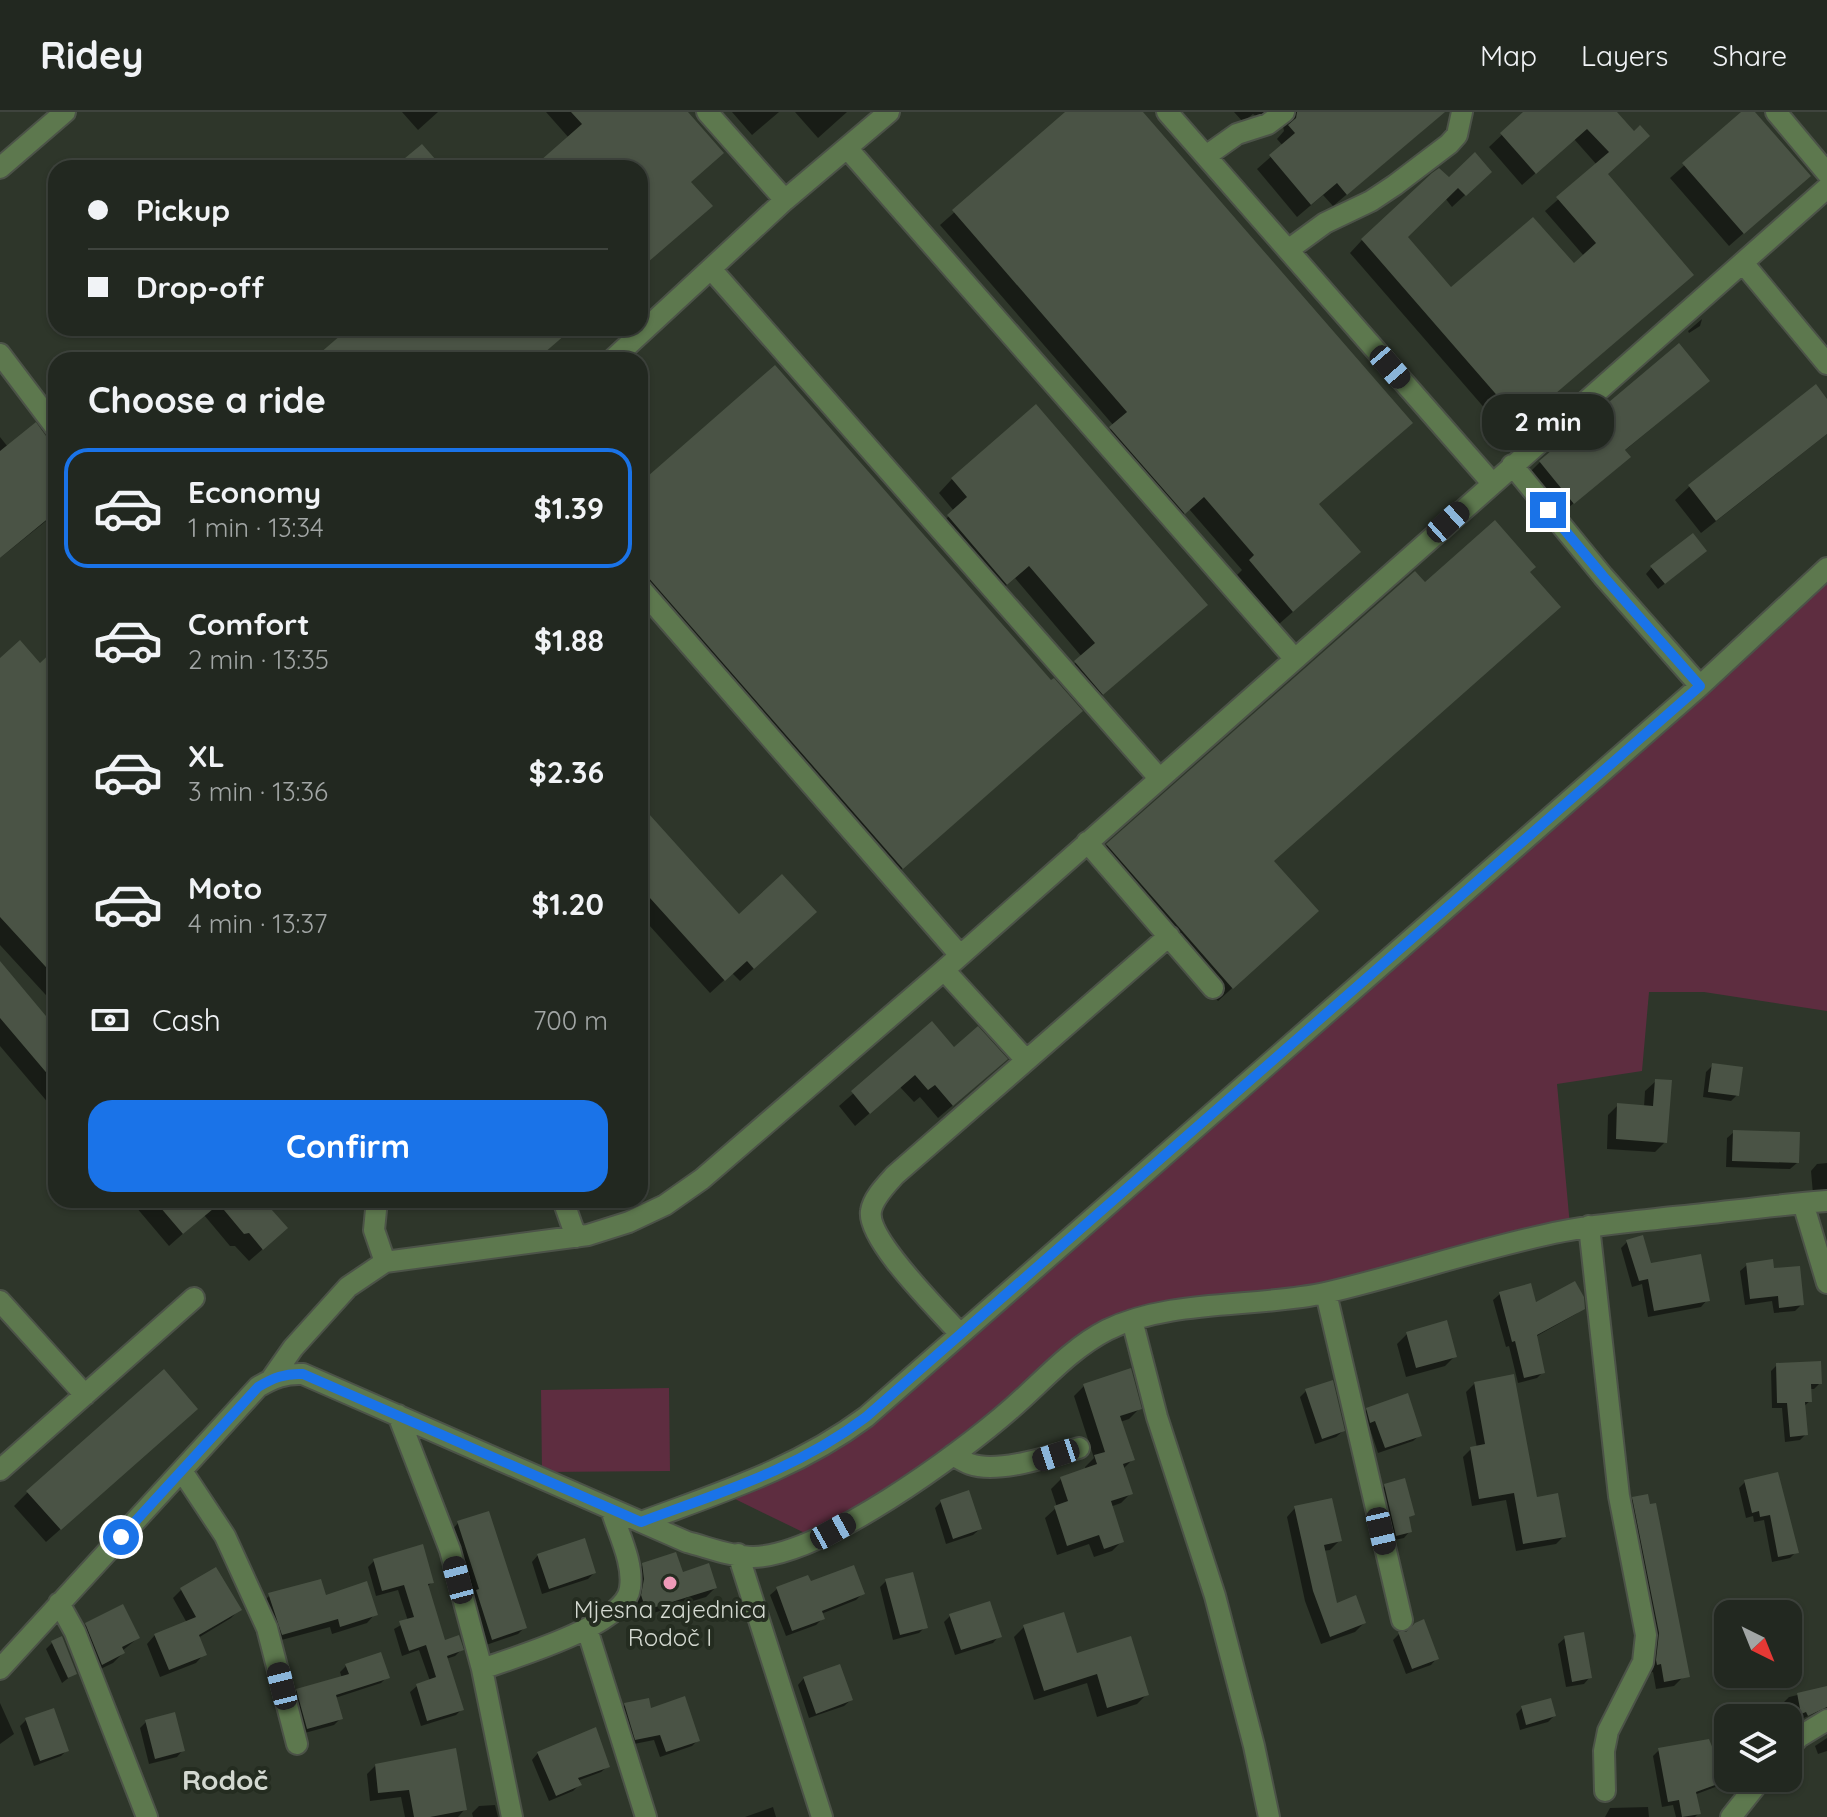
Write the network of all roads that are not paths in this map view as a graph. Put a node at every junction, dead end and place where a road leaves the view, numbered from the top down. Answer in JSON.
{"nodes":[{"id":1,"x":65,"y":112,"type":"edge"},
{"id":2,"x":707,"y":112,"type":"edge"},
{"id":3,"x":889,"y":112,"type":"edge"},
{"id":4,"x":1167,"y":112,"type":"edge"},
{"id":5,"x":1284,"y":112,"type":"edge"},
{"id":6,"x":1462,"y":112,"type":"edge"},
{"id":7,"x":1776,"y":112,"type":"edge"},
{"id":8,"x":847,"y":148,"type":"junction"},
{"id":9,"x":1206,"y":156,"type":"junction"},
{"id":10,"x":0,"y":168,"type":"edge"},
{"id":11,"x":1827,"y":173,"type":"edge"},
{"id":12,"x":1827,"y":188,"type":"edge"},
{"id":13,"x":785,"y":200,"type":"junction"},
{"id":14,"x":1288,"y":250,"type":"junction"},
{"id":15,"x":1743,"y":263,"type":"junction"},
{"id":16,"x":711,"y":269,"type":"junction"},
{"id":17,"x":648,"y":327,"type":"edge"},
{"id":18,"x":638,"y":336,"type":"edge"},
{"id":19,"x":621,"y":352,"type":"edge"},
{"id":20,"x":0,"y":354,"type":"edge"},
{"id":21,"x":1827,"y":364,"type":"edge"},
{"id":22,"x":48,"y":417,"type":"edge"},
{"id":23,"x":1512,"y":465,"type":"junction"},
{"id":24,"x":1492,"y":483,"type":"junction"},
{"id":25,"x":1827,"y":568,"type":"edge"},
{"id":26,"x":648,"y":597,"type":"edge"},
{"id":27,"x":1294,"y":658,"type":"junction"},
{"id":28,"x":1700,"y":686,"type":"junction"},
{"id":29,"x":1159,"y":778,"type":"junction"},
{"id":30,"x":1087,"y":842,"type":"junction"},
{"id":31,"x":1169,"y":936,"type":"junction"},
{"id":32,"x":959,"y":954,"type":"junction"},
{"id":33,"x":944,"y":970,"type":"junction"},
{"id":34,"x":1213,"y":988,"type":"dead end"},
{"id":35,"x":1026,"y":1060,"type":"junction"},
{"id":36,"x":1827,"y":1201,"type":"edge"},
{"id":37,"x":1803,"y":1203,"type":"junction"},
{"id":38,"x":376,"y":1208,"type":"edge"},
{"id":39,"x":566,"y":1208,"type":"edge"},
{"id":40,"x":1589,"y":1226,"type":"junction"},
{"id":41,"x":576,"y":1237,"type":"junction"},
{"id":42,"x":385,"y":1262,"type":"junction"},
{"id":43,"x":1827,"y":1283,"type":"edge"},
{"id":44,"x":1326,"y":1293,"type":"junction"},
{"id":45,"x":194,"y":1298,"type":"dead end"},
{"id":46,"x":0,"y":1301,"type":"edge"},
{"id":47,"x":1132,"y":1320,"type":"junction"},
{"id":48,"x":960,"y":1334,"type":"junction"},
{"id":49,"x":272,"y":1378,"type":"junction"},
{"id":50,"x":85,"y":1395,"type":"junction"},
{"id":51,"x":398,"y":1415,"type":"junction"},
{"id":52,"x":1079,"y":1448,"type":"dead end"},
{"id":53,"x":953,"y":1455,"type":"junction"},
{"id":54,"x":0,"y":1470,"type":"edge"},
{"id":55,"x":182,"y":1471,"type":"junction"},
{"id":56,"x":611,"y":1509,"type":"junction"},
{"id":57,"x":641,"y":1522,"type":"junction"},
{"id":58,"x":738,"y":1554,"type":"junction"},
{"id":59,"x":59,"y":1603,"type":"junction"},
{"id":60,"x":1402,"y":1620,"type":"dead end"},
{"id":61,"x":587,"y":1629,"type":"junction"},
{"id":62,"x":0,"y":1669,"type":"edge"},
{"id":63,"x":482,"y":1669,"type":"junction"},
{"id":64,"x":1827,"y":1720,"type":"edge"},
{"id":65,"x":1802,"y":1735,"type":"edge"},
{"id":66,"x":297,"y":1744,"type":"dead end"},
{"id":67,"x":1605,"y":1791,"type":"dead end"},
{"id":68,"x":1751,"y":1792,"type":"edge"},
{"id":69,"x":147,"y":1817,"type":"edge"},
{"id":70,"x":512,"y":1817,"type":"edge"},
{"id":71,"x":646,"y":1817,"type":"edge"},
{"id":72,"x":822,"y":1817,"type":"edge"},
{"id":73,"x":1269,"y":1817,"type":"edge"},
{"id":74,"x":1731,"y":1817,"type":"edge"}],
"edges":[{"from":1,"to":10,"type":"street"},
{"from":2,"to":13,"type":"street"},
{"from":3,"to":8,"type":"street"},
{"from":4,"to":9,"type":"street"},
{"from":5,"to":9,"type":"street"},
{"from":6,"to":14,"type":"street"},
{"from":7,"to":11,"type":"street"},
{"from":8,"to":13,"type":"street"},
{"from":8,"to":27,"type":"street"},
{"from":9,"to":14,"type":"street"},
{"from":12,"to":15,"type":"street"},
{"from":13,"to":16,"type":"street"},
{"from":14,"to":24,"type":"street"},
{"from":15,"to":21,"type":"street"},
{"from":15,"to":23,"type":"street"},
{"from":16,"to":17,"type":"street"},
{"from":16,"to":29,"type":"street"},
{"from":18,"to":19,"type":"street"},
{"from":20,"to":22,"type":"street"},
{"from":23,"to":24,"type":"street"},
{"from":23,"to":28,"type":"street"},
{"from":24,"to":27,"type":"street"},
{"from":25,"to":28,"type":"street"},
{"from":26,"to":32,"type":"street"},
{"from":27,"to":29,"type":"street"},
{"from":28,"to":48,"type":"street"},
{"from":29,"to":30,"type":"street"},
{"from":30,"to":31,"type":"street"},
{"from":30,"to":32,"type":"street"},
{"from":31,"to":34,"type":"street"},
{"from":31,"to":35,"type":"street"},
{"from":32,"to":33,"type":"street"},
{"from":33,"to":35,"type":"street"},
{"from":33,"to":41,"type":"street"},
{"from":35,"to":48,"type":"street"},
{"from":36,"to":37,"type":"street"},
{"from":37,"to":40,"type":"street"},
{"from":37,"to":43,"type":"street"},
{"from":38,"to":42,"type":"street"},
{"from":39,"to":41,"type":"street"},
{"from":40,"to":44,"type":"street"},
{"from":40,"to":67,"type":"street"},
{"from":41,"to":42,"type":"street"},
{"from":42,"to":49,"type":"street"},
{"from":44,"to":47,"type":"street"},
{"from":44,"to":60,"type":"street"},
{"from":45,"to":50,"type":"street"},
{"from":46,"to":50,"type":"street"},
{"from":47,"to":53,"type":"street"},
{"from":47,"to":73,"type":"street"},
{"from":48,"to":57,"type":"street"},
{"from":49,"to":51,"type":"street"},
{"from":49,"to":55,"type":"street"},
{"from":50,"to":54,"type":"street"},
{"from":51,"to":56,"type":"street"},
{"from":51,"to":63,"type":"street"},
{"from":52,"to":53,"type":"street"},
{"from":53,"to":58,"type":"street"},
{"from":55,"to":59,"type":"street"},
{"from":55,"to":66,"type":"street"},
{"from":56,"to":57,"type":"street"},
{"from":56,"to":61,"type":"street"},
{"from":57,"to":58,"type":"street"},
{"from":58,"to":72,"type":"street"},
{"from":59,"to":62,"type":"street"},
{"from":59,"to":69,"type":"street"},
{"from":61,"to":63,"type":"street"},
{"from":61,"to":71,"type":"street"},
{"from":63,"to":70,"type":"street"},
{"from":64,"to":65,"type":"street"},
{"from":68,"to":74,"type":"street"}]}
